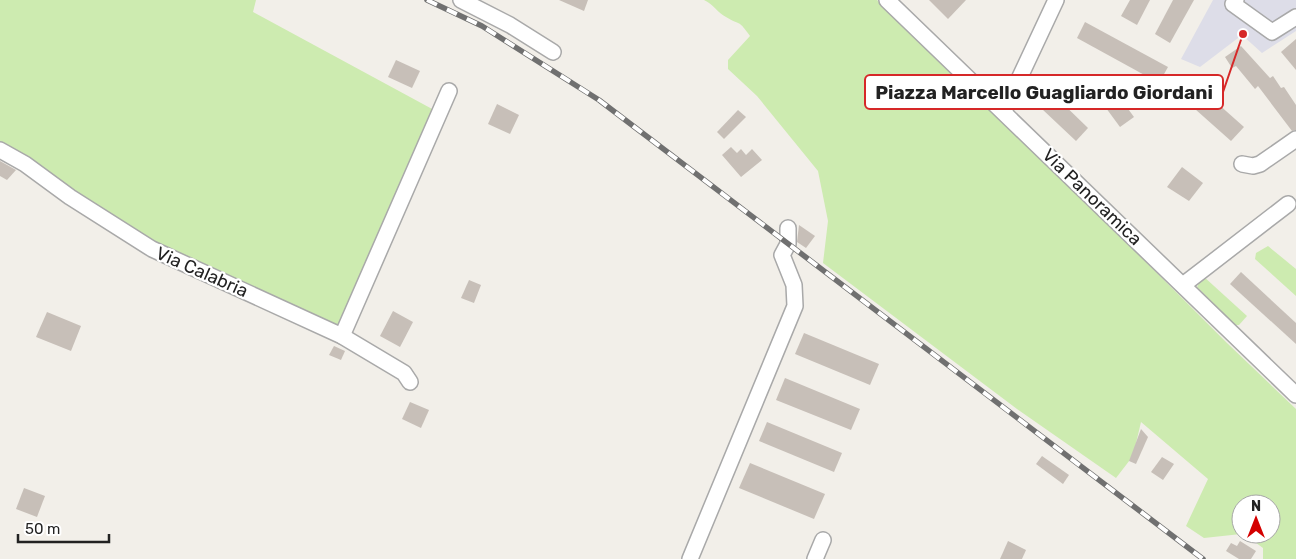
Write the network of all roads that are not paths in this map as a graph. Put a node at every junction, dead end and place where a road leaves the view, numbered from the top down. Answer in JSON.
{"nodes":[{"id":1,"x":461,"y":0,"type":"edge"},
{"id":2,"x":887,"y":0,"type":"edge"},
{"id":3,"x":1056,"y":0,"type":"edge"},
{"id":4,"x":1236,"y":0,"type":"edge"},
{"id":5,"x":1296,"y":17,"type":"edge"},
{"id":6,"x":553,"y":52,"type":"dead end"},
{"id":7,"x":449,"y":91,"type":"dead end"},
{"id":8,"x":1004,"y":111,"type":"junction"},
{"id":9,"x":1296,"y":139,"type":"edge"},
{"id":10,"x":0,"y":150,"type":"edge"},
{"id":11,"x":1242,"y":164,"type":"dead end"},
{"id":12,"x":1288,"y":204,"type":"dead end"},
{"id":13,"x":788,"y":228,"type":"dead end"},
{"id":14,"x":1183,"y":285,"type":"junction"},
{"id":15,"x":342,"y":336,"type":"junction"},
{"id":16,"x":410,"y":382,"type":"dead end"},
{"id":17,"x":1296,"y":395,"type":"edge"},
{"id":18,"x":823,"y":540,"type":"dead end"},
{"id":19,"x":690,"y":559,"type":"edge"},
{"id":20,"x":815,"y":559,"type":"edge"}],
"edges":[{"from":1,"to":6,"type":"street"},
{"from":2,"to":8,"type":"street","name":"Via Panoramica"},
{"from":3,"to":8,"type":"street"},
{"from":4,"to":5,"type":"street"},
{"from":7,"to":15,"type":"street"},
{"from":8,"to":14,"type":"street","name":"Via Panoramica"},
{"from":9,"to":11,"type":"street"},
{"from":10,"to":15,"type":"street","name":"Via Calabria"},
{"from":12,"to":14,"type":"street"},
{"from":13,"to":19,"type":"street"},
{"from":14,"to":17,"type":"street","name":"Via Panoramica"},
{"from":15,"to":16,"type":"street","name":"Via Calabria"},
{"from":18,"to":20,"type":"street"}]}
